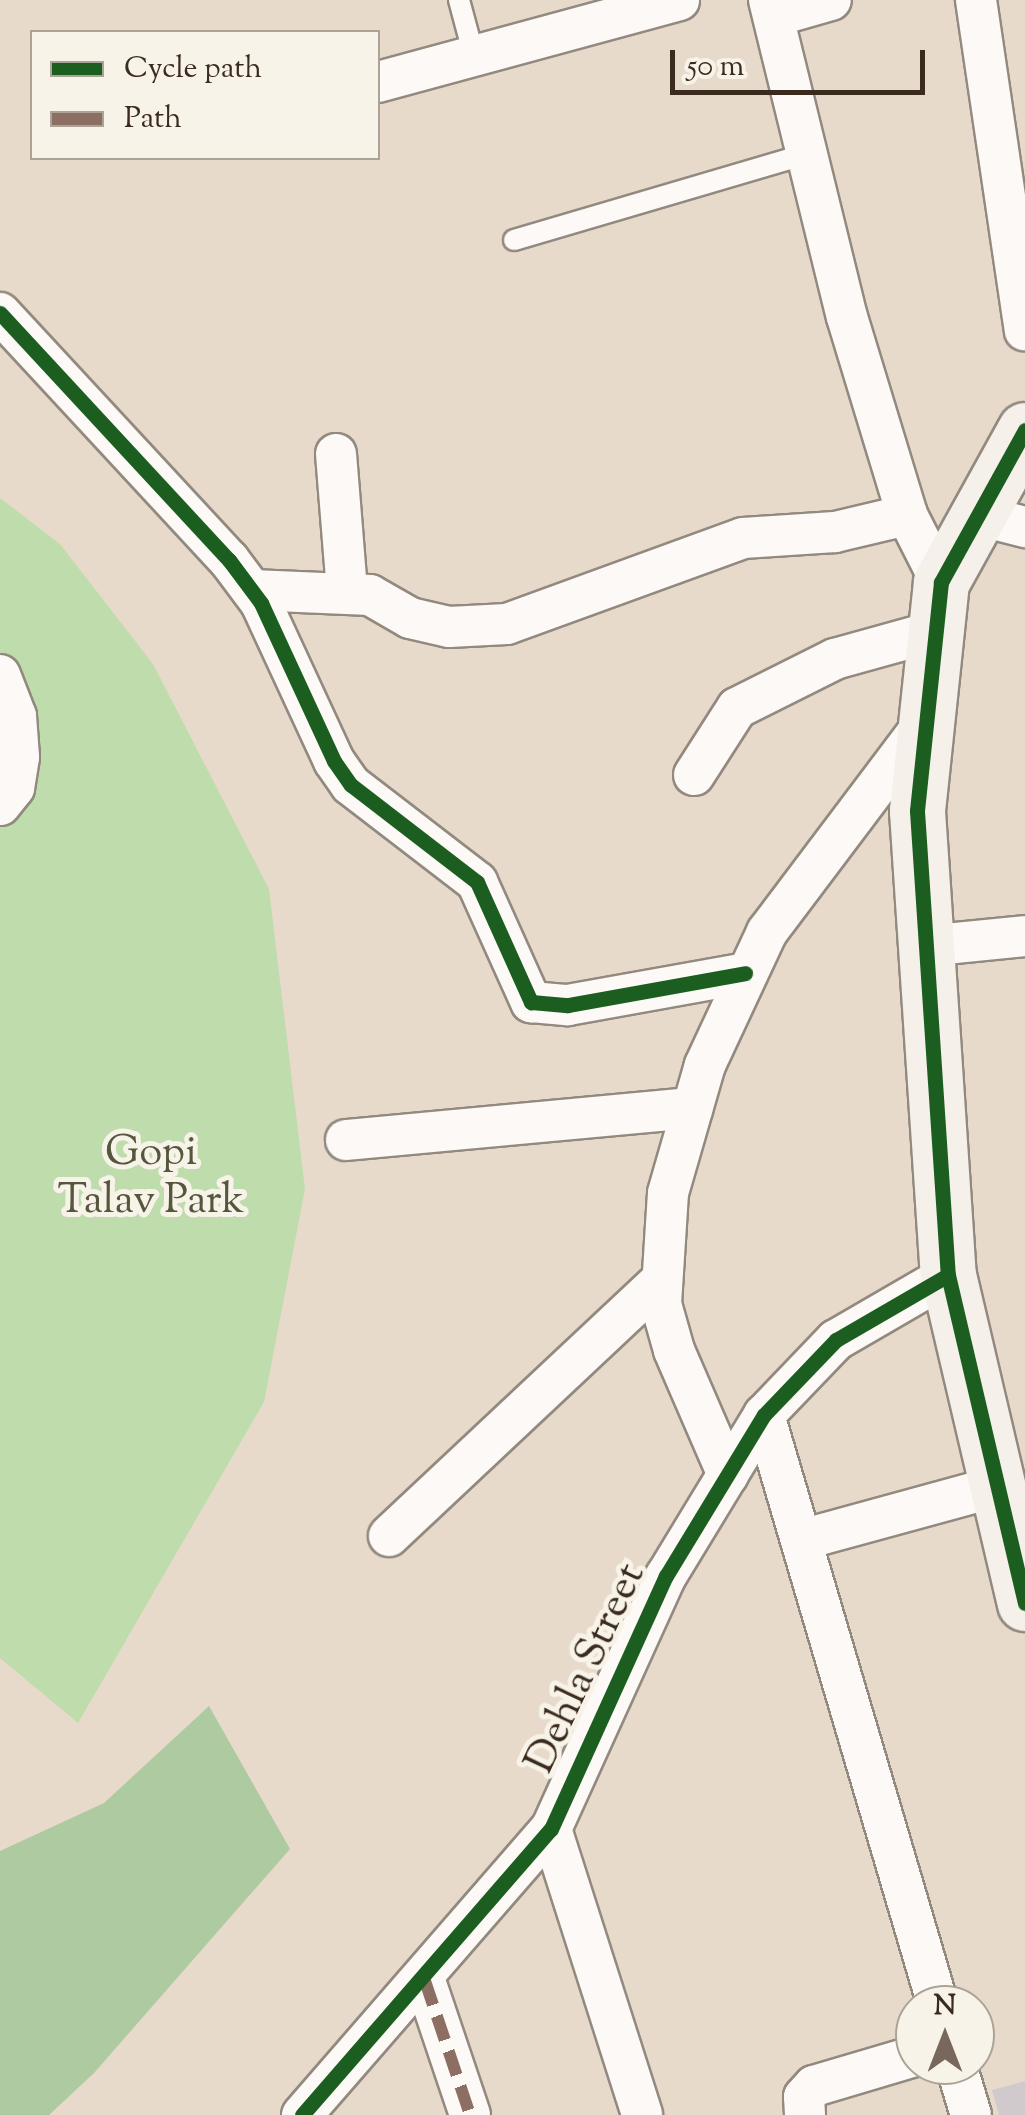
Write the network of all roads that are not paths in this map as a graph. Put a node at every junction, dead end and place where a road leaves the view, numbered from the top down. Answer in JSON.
{"nodes":[{"id":1,"x":459,"y":0,"type":"edge"},
{"id":2,"x":679,"y":0,"type":"edge"},
{"id":3,"x":831,"y":0,"type":"edge"},
{"id":4,"x":976,"y":0,"type":"edge"},
{"id":5,"x":772,"y":8,"type":"edge"},
{"id":6,"x":469,"y":38,"type":"dead end"},
{"id":7,"x":380,"y":81,"type":"edge"},
{"id":8,"x":808,"y":154,"type":"junction"},
{"id":9,"x":514,"y":240,"type":"dead end"},
{"id":10,"x":0,"y":314,"type":"edge"},
{"id":11,"x":1025,"y":330,"type":"edge"},
{"id":12,"x":1025,"y":430,"type":"edge"},
{"id":13,"x":336,"y":454,"type":"dead end"},
{"id":14,"x":907,"y":515,"type":"junction"},
{"id":15,"x":1002,"y":521,"type":"edge"},
{"id":16,"x":252,"y":590,"type":"junction"},
{"id":17,"x":347,"y":591,"type":"junction"},
{"id":18,"x":939,"y":607,"type":"junction"},
{"id":19,"x":0,"y":675,"type":"edge"},
{"id":20,"x":926,"y":721,"type":"junction"},
{"id":21,"x":694,"y":775,"type":"dead end"},
{"id":22,"x":0,"y":805,"type":"edge"},
{"id":23,"x":1025,"y":936,"type":"edge"},
{"id":24,"x":925,"y":946,"type":"junction"},
{"id":25,"x":745,"y":973,"type":"junction"},
{"id":26,"x":693,"y":1108,"type":"junction"},
{"id":27,"x":346,"y":1140,"type":"dead end"},
{"id":28,"x":948,"y":1274,"type":"junction"},
{"id":29,"x":661,"y":1281,"type":"junction"},
{"id":30,"x":764,"y":1415,"type":"junction"},
{"id":31,"x":1005,"y":1465,"type":"edge"},
{"id":32,"x":728,"y":1475,"type":"junction"},
{"id":33,"x":388,"y":1536,"type":"dead end"},
{"id":34,"x":801,"y":1540,"type":"junction"},
{"id":35,"x":1024,"y":1593,"type":"edge"},
{"id":36,"x":550,"y":1830,"type":"junction"},
{"id":37,"x":425,"y":1980,"type":"junction"},
{"id":38,"x":932,"y":1985,"type":"edge"},
{"id":39,"x":895,"y":2062,"type":"edge"},
{"id":40,"x":962,"y":2085,"type":"edge"},
{"id":41,"x":302,"y":2115,"type":"edge"},
{"id":42,"x":470,"y":2115,"type":"edge"},
{"id":43,"x":642,"y":2115,"type":"edge"},
{"id":44,"x":805,"y":2115,"type":"edge"},
{"id":45,"x":971,"y":2115,"type":"edge"}],
"edges":[{"from":1,"to":6,"type":"lane"},
{"from":2,"to":7,"type":"street"},
{"from":3,"to":5,"type":"street"},
{"from":4,"to":11,"type":"street"},
{"from":5,"to":8,"type":"street"},
{"from":8,"to":9,"type":"lane"},
{"from":8,"to":14,"type":"street"},
{"from":10,"to":16,"type":"street"},
{"from":12,"to":15,"type":"street"},
{"from":13,"to":17,"type":"street"},
{"from":14,"to":17,"type":"street"},
{"from":14,"to":18,"type":"street"},
{"from":15,"to":18,"type":"street"},
{"from":16,"to":17,"type":"street"},
{"from":16,"to":25,"type":"street"},
{"from":18,"to":20,"type":"street"},
{"from":18,"to":21,"type":"street"},
{"from":19,"to":22,"type":"street"},
{"from":20,"to":24,"type":"street"},
{"from":20,"to":25,"type":"street"},
{"from":23,"to":24,"type":"street"},
{"from":24,"to":28,"type":"street"},
{"from":25,"to":26,"type":"street"},
{"from":26,"to":27,"type":"street"},
{"from":26,"to":29,"type":"street"},
{"from":28,"to":30,"type":"street","name":"Dehla Street"},
{"from":28,"to":31,"type":"street"},
{"from":29,"to":32,"type":"street"},
{"from":29,"to":33,"type":"street"},
{"from":30,"to":32,"type":"street","name":"Dehla Street"},
{"from":30,"to":34,"type":"street"},
{"from":31,"to":34,"type":"street"},
{"from":31,"to":35,"type":"street"},
{"from":32,"to":36,"type":"street","name":"Dehla Street"},
{"from":34,"to":38,"type":"street"},
{"from":36,"to":37,"type":"street","name":"Dehla Street"},
{"from":36,"to":43,"type":"street"},
{"from":37,"to":41,"type":"street","name":"Dehla Street"},
{"from":37,"to":42,"type":"street"},
{"from":39,"to":44,"type":"street"},
{"from":40,"to":45,"type":"street"}]}
